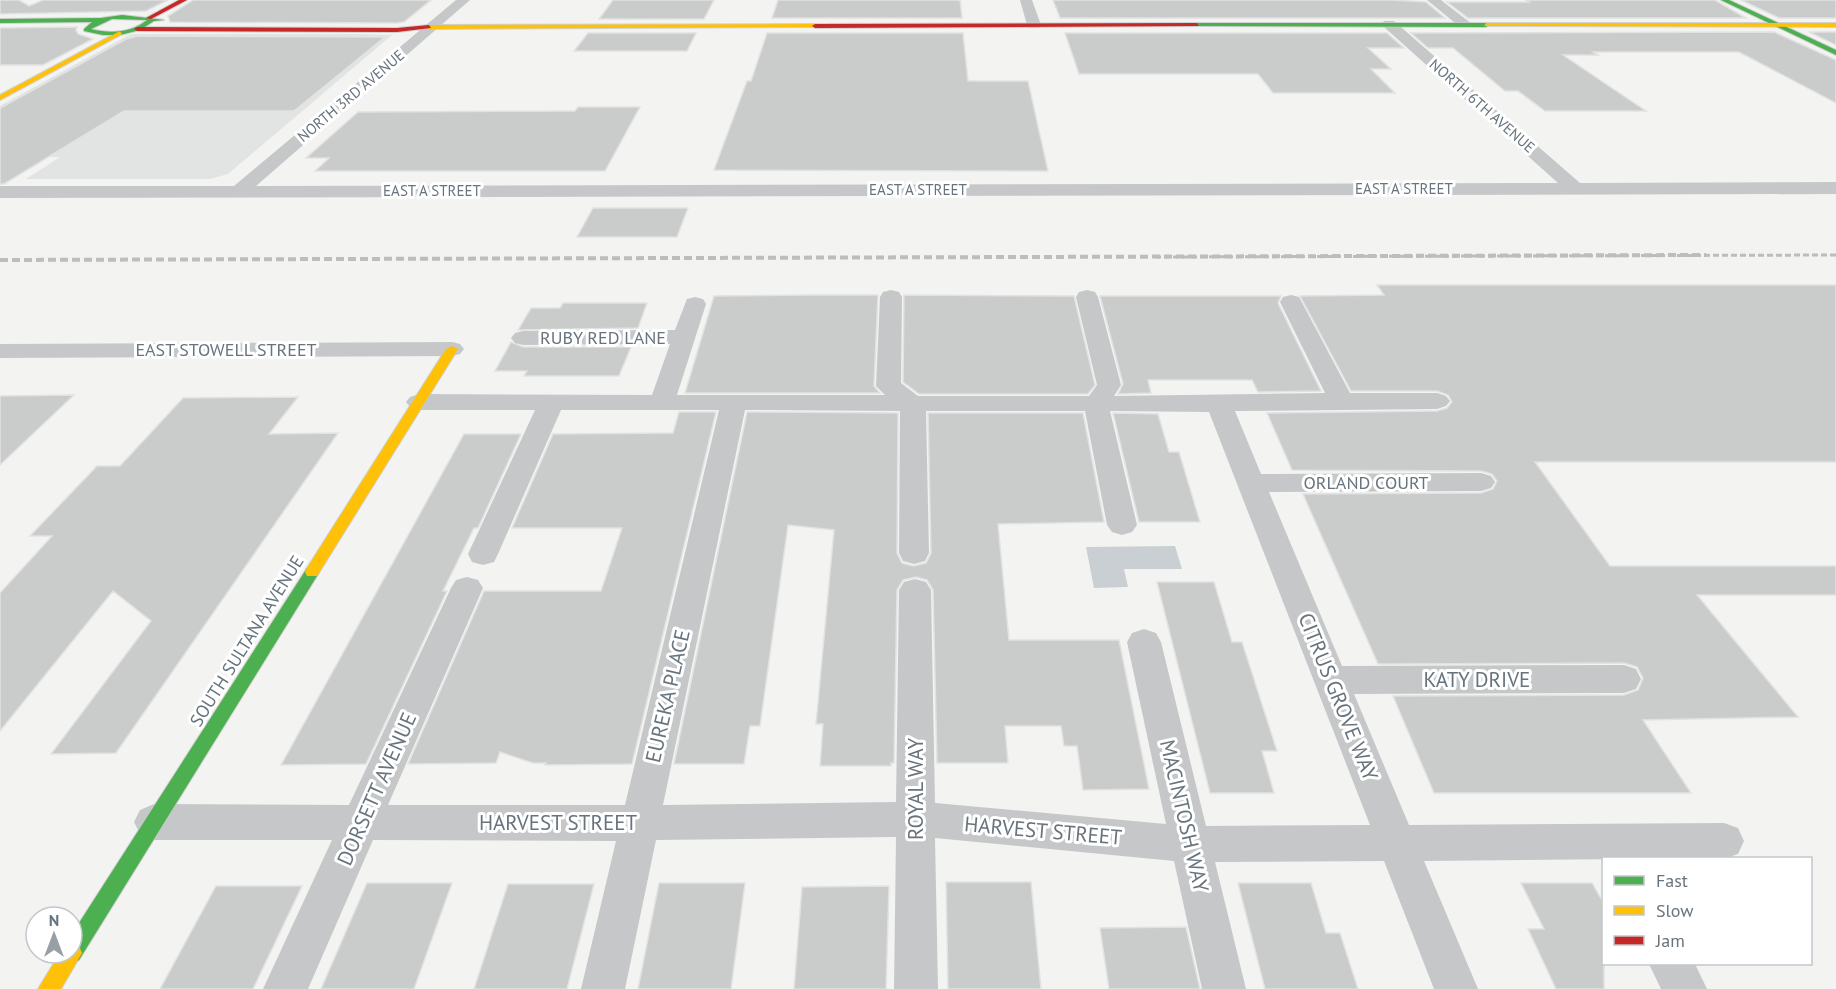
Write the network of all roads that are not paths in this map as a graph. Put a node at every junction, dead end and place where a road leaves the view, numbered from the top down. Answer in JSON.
{"nodes":[{"id":1,"x":154,"y":0,"type":"edge"},
{"id":2,"x":184,"y":0,"type":"edge"},
{"id":3,"x":464,"y":0,"type":"edge"},
{"id":4,"x":1026,"y":0,"type":"edge"},
{"id":5,"x":1433,"y":0,"type":"edge"},
{"id":6,"x":1724,"y":0,"type":"edge"},
{"id":7,"x":120,"y":17,"type":"junction"},
{"id":8,"x":151,"y":19,"type":"junction"},
{"id":9,"x":104,"y":20,"type":"junction"},
{"id":10,"x":0,"y":21,"type":"edge"},
{"id":11,"x":1389,"y":24,"type":"junction"},
{"id":12,"x":1465,"y":24,"type":"junction"},
{"id":13,"x":1034,"y":25,"type":"junction"},
{"id":14,"x":1776,"y":25,"type":"junction"},
{"id":15,"x":1836,"y":25,"type":"edge"},
{"id":16,"x":434,"y":26,"type":"junction"},
{"id":17,"x":136,"y":29,"type":"junction"},
{"id":18,"x":0,"y":30,"type":"edge"},
{"id":19,"x":89,"y":31,"type":"junction"},
{"id":20,"x":122,"y":32,"type":"junction"},
{"id":21,"x":59,"y":50,"type":"dead end"},
{"id":22,"x":1836,"y":53,"type":"edge"},
{"id":23,"x":0,"y":98,"type":"edge"},
{"id":24,"x":1575,"y":188,"type":"junction"},
{"id":25,"x":1836,"y":188,"type":"edge"},
{"id":26,"x":0,"y":192,"type":"edge"},
{"id":27,"x":238,"y":192,"type":"junction"},
{"id":28,"x":891,"y":297,"type":"dead end"},
{"id":29,"x":1087,"y":297,"type":"dead end"},
{"id":30,"x":1291,"y":302,"type":"dead end"},
{"id":31,"x":695,"y":304,"type":"dead end"},
{"id":32,"x":684,"y":337,"type":"junction"},
{"id":33,"x":523,"y":338,"type":"dead end"},
{"id":34,"x":452,"y":349,"type":"joint"},
{"id":35,"x":0,"y":351,"type":"edge"},
{"id":36,"x":1341,"y":401,"type":"junction"},
{"id":37,"x":1437,"y":401,"type":"dead end"},
{"id":38,"x":419,"y":402,"type":"junction"},
{"id":39,"x":551,"y":403,"type":"junction"},
{"id":40,"x":662,"y":403,"type":"junction"},
{"id":41,"x":734,"y":403,"type":"junction"},
{"id":42,"x":913,"y":404,"type":"junction"},
{"id":43,"x":1096,"y":404,"type":"junction"},
{"id":44,"x":1219,"y":405,"type":"junction"},
{"id":45,"x":1481,"y":482,"type":"dead end"},
{"id":46,"x":1251,"y":483,"type":"junction"},
{"id":47,"x":1122,"y":525,"type":"dead end"},
{"id":48,"x":914,"y":553,"type":"dead end"},
{"id":49,"x":483,"y":554,"type":"dead end"},
{"id":50,"x":467,"y":588,"type":"dead end"},
{"id":51,"x":915,"y":590,"type":"dead end"},
{"id":52,"x":1144,"y":642,"type":"dead end"},
{"id":53,"x":1624,"y":679,"type":"dead end"},
{"id":54,"x":1330,"y":680,"type":"junction"},
{"id":55,"x":916,"y":819,"type":"junction"},
{"id":56,"x":154,"y":822,"type":"junction"},
{"id":57,"x":639,"y":823,"type":"junction"},
{"id":58,"x":362,"y":824,"type":"junction"},
{"id":59,"x":1724,"y":841,"type":"dead end"},
{"id":60,"x":1398,"y":843,"type":"junction"},
{"id":61,"x":1191,"y":844,"type":"junction"},
{"id":62,"x":1606,"y":850,"type":"edge"},
{"id":63,"x":84,"y":934,"type":"edge"},
{"id":64,"x":64,"y":965,"type":"edge"},
{"id":65,"x":1672,"y":965,"type":"edge"},
{"id":66,"x":49,"y":989,"type":"edge"},
{"id":67,"x":285,"y":989,"type":"edge"},
{"id":68,"x":603,"y":989,"type":"edge"},
{"id":69,"x":916,"y":989,"type":"edge"},
{"id":70,"x":1224,"y":989,"type":"edge"},
{"id":71,"x":1456,"y":989,"type":"edge"},
{"id":72,"x":1685,"y":989,"type":"edge"}],
"edges":[{"from":1,"to":7,"type":"street"},
{"from":2,"to":8,"type":"street"},
{"from":3,"to":16,"type":"street","name":"NORTH 3RD AVENUE"},
{"from":4,"to":13,"type":"street"},
{"from":5,"to":12,"type":"street"},
{"from":6,"to":14,"type":"street"},
{"from":7,"to":8,"type":"street"},
{"from":7,"to":9,"type":"street"},
{"from":8,"to":16,"type":"street"},
{"from":8,"to":17,"type":"street"},
{"from":9,"to":10,"type":"street"},
{"from":9,"to":19,"type":"street"},
{"from":11,"to":12,"type":"street"},
{"from":11,"to":13,"type":"street"},
{"from":11,"to":24,"type":"street","name":"NORTH 6TH AVENUE"},
{"from":12,"to":14,"type":"street"},
{"from":13,"to":16,"type":"street"},
{"from":14,"to":15,"type":"street"},
{"from":14,"to":22,"type":"street"},
{"from":16,"to":17,"type":"street"},
{"from":16,"to":27,"type":"street","name":"NORTH 3RD AVENUE"},
{"from":17,"to":20,"type":"street"},
{"from":18,"to":19,"type":"street"},
{"from":19,"to":20,"type":"street"},
{"from":19,"to":21,"type":"street"},
{"from":20,"to":23,"type":"street"},
{"from":24,"to":25,"type":"street","name":"EAST A STREET"},
{"from":24,"to":27,"type":"street","name":"EAST A STREET"},
{"from":26,"to":27,"type":"street","name":"EAST A STREET"},
{"from":28,"to":42,"type":"street"},
{"from":29,"to":43,"type":"street"},
{"from":30,"to":36,"type":"street"},
{"from":31,"to":32,"type":"street"},
{"from":32,"to":33,"type":"street","name":"RUBY RED LANE"},
{"from":32,"to":40,"type":"street"},
{"from":34,"to":35,"type":"street","name":"EAST STOWELL STREET"},
{"from":34,"to":38,"type":"street","name":"SOUTH SULTANA AVENUE"},
{"from":36,"to":37,"type":"street"},
{"from":36,"to":44,"type":"street"},
{"from":38,"to":39,"type":"street"},
{"from":38,"to":56,"type":"street","name":"SOUTH SULTANA AVENUE"},
{"from":39,"to":40,"type":"street"},
{"from":39,"to":49,"type":"street"},
{"from":40,"to":41,"type":"street"},
{"from":41,"to":42,"type":"street"},
{"from":41,"to":57,"type":"street","name":"EUREKA PLACE"},
{"from":42,"to":43,"type":"street"},
{"from":42,"to":48,"type":"street"},
{"from":43,"to":44,"type":"street"},
{"from":43,"to":47,"type":"street"},
{"from":44,"to":46,"type":"street","name":"CITRUS GROVE WAY"},
{"from":45,"to":46,"type":"street","name":"ORLAND COURT"},
{"from":46,"to":54,"type":"street","name":"CITRUS GROVE WAY"},
{"from":50,"to":58,"type":"street","name":"DORSETT AVENUE"},
{"from":51,"to":55,"type":"street","name":"ROYAL WAY"},
{"from":52,"to":61,"type":"street","name":"MACINTOSH WAY"},
{"from":53,"to":54,"type":"street","name":"KATY DRIVE"},
{"from":54,"to":60,"type":"street","name":"CITRUS GROVE WAY"},
{"from":55,"to":57,"type":"street","name":"HARVEST STREET"},
{"from":55,"to":61,"type":"street","name":"HARVEST STREET"},
{"from":55,"to":69,"type":"street","name":"ROYAL WAY"},
{"from":56,"to":58,"type":"street","name":"HARVEST STREET"},
{"from":56,"to":63,"type":"street","name":"SOUTH SULTANA AVENUE"},
{"from":57,"to":58,"type":"street","name":"HARVEST STREET"},
{"from":57,"to":68,"type":"street","name":"EUREKA PLACE"},
{"from":58,"to":67,"type":"street","name":"DORSETT AVENUE"},
{"from":59,"to":62,"type":"street","name":"HARVEST STREET"},
{"from":60,"to":61,"type":"street","name":"HARVEST STREET"},
{"from":60,"to":62,"type":"street","name":"HARVEST STREET"},
{"from":60,"to":71,"type":"street","name":"CITRUS GROVE WAY"},
{"from":61,"to":70,"type":"street","name":"MACINTOSH WAY"},
{"from":64,"to":66,"type":"street","name":"SOUTH SULTANA AVENUE"},
{"from":65,"to":72,"type":"street"}]}
